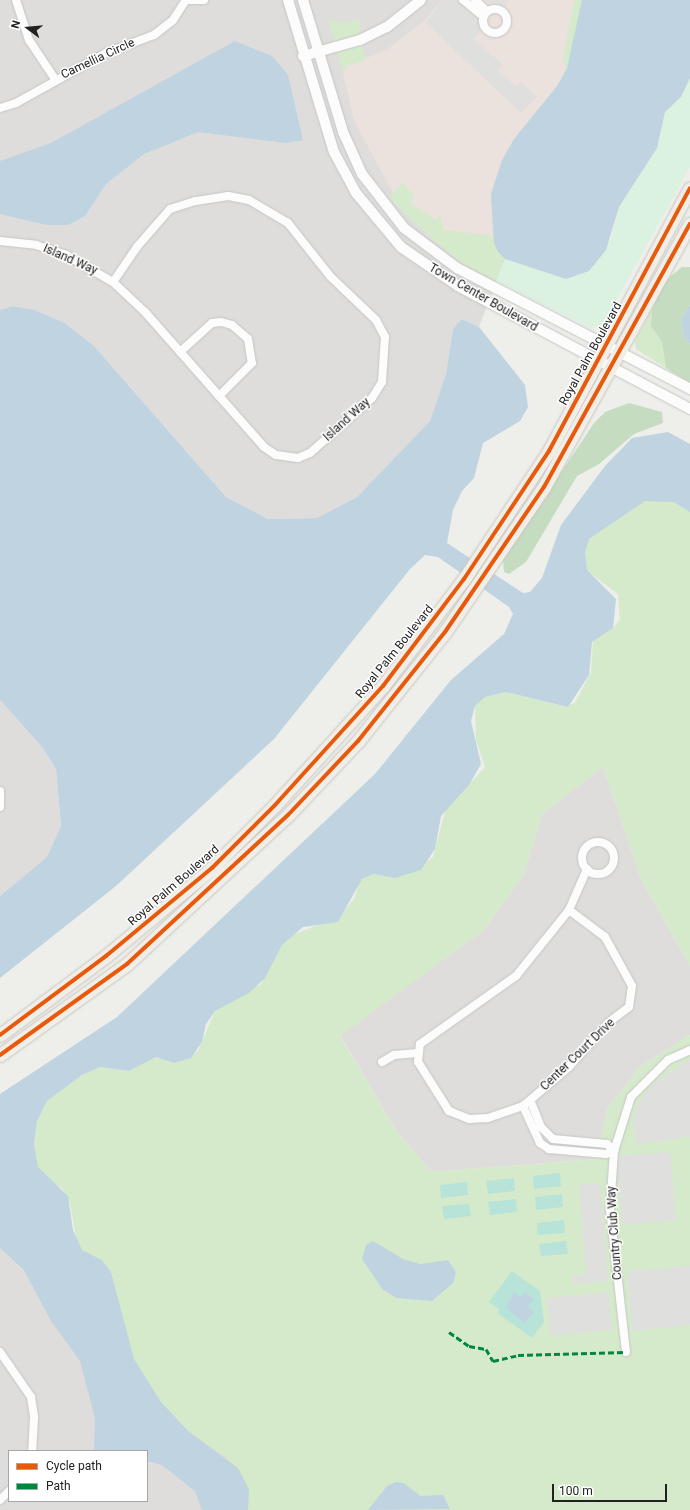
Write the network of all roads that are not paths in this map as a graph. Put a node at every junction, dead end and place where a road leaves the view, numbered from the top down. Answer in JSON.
{"nodes":[{"id":1,"x":16,"y":0,"type":"edge"},
{"id":2,"x":186,"y":0,"type":"edge"},
{"id":3,"x":204,"y":0,"type":"edge"},
{"id":4,"x":288,"y":0,"type":"edge"},
{"id":5,"x":303,"y":0,"type":"edge"},
{"id":6,"x":421,"y":0,"type":"edge"},
{"id":7,"x":463,"y":0,"type":"edge"},
{"id":8,"x":475,"y":0,"type":"edge"},
{"id":9,"x":319,"y":52,"type":"junction"},
{"id":10,"x":303,"y":56,"type":"junction"},
{"id":11,"x":55,"y":79,"type":"junction"},
{"id":12,"x":0,"y":108,"type":"edge"},
{"id":13,"x":690,"y":188,"type":"edge"},
{"id":14,"x":383,"y":203,"type":"junction"},
{"id":15,"x":372,"y":215,"type":"junction"},
{"id":16,"x":690,"y":224,"type":"edge"},
{"id":17,"x":0,"y":241,"type":"edge"},
{"id":18,"x":113,"y":282,"type":"junction"},
{"id":19,"x":608,"y":345,"type":"junction"},
{"id":20,"x":180,"y":352,"type":"junction"},
{"id":21,"x":622,"y":352,"type":"junction"},
{"id":22,"x":599,"y":361,"type":"junction"},
{"id":23,"x":613,"y":368,"type":"junction"},
{"id":24,"x":690,"y":389,"type":"edge"},
{"id":25,"x":219,"y":396,"type":"junction"},
{"id":26,"x":690,"y":408,"type":"edge"},
{"id":27,"x":0,"y":791,"type":"edge"},
{"id":28,"x":0,"y":807,"type":"edge"},
{"id":29,"x":586,"y":869,"type":"dead end"},
{"id":30,"x":570,"y":910,"type":"junction"},
{"id":31,"x":0,"y":1034,"type":"edge"},
{"id":32,"x":690,"y":1050,"type":"edge"},
{"id":33,"x":416,"y":1053,"type":"junction"},
{"id":34,"x":0,"y":1055,"type":"edge"},
{"id":35,"x":382,"y":1062,"type":"dead end"},
{"id":36,"x":530,"y":1100,"type":"junction"},
{"id":37,"x":523,"y":1106,"type":"junction"},
{"id":38,"x":547,"y":1134,"type":"junction"},
{"id":39,"x":540,"y":1141,"type":"junction"},
{"id":40,"x":614,"y":1151,"type":"junction"},
{"id":41,"x":0,"y":1352,"type":"edge"},
{"id":42,"x":626,"y":1352,"type":"dead end"},
{"id":43,"x":32,"y":1450,"type":"edge"},
{"id":44,"x":8,"y":1492,"type":"edge"},
{"id":45,"x":0,"y":1500,"type":"edge"}],
"edges":[{"from":1,"to":11,"type":"street"},
{"from":2,"to":3,"type":"street"},
{"from":2,"to":11,"type":"street","name":"Camellia Circle"},
{"from":4,"to":10,"type":"street","name":"Town Center Boulevard"},
{"from":5,"to":9,"type":"street","name":"Town Center Boulevard"},
{"from":6,"to":9,"type":"street"},
{"from":7,"to":8,"type":"street"},
{"from":9,"to":10,"type":"street"},
{"from":9,"to":14,"type":"street","name":"Town Center Boulevard"},
{"from":10,"to":15,"type":"street","name":"Town Center Boulevard"},
{"from":11,"to":12,"type":"street","name":"Camellia Circle"},
{"from":13,"to":19,"type":"main road","name":"Royal Palm Boulevard"},
{"from":14,"to":15,"type":"street"},
{"from":14,"to":19,"type":"street","name":"Town Center Boulevard"},
{"from":15,"to":22,"type":"street","name":"Town Center Boulevard"},
{"from":16,"to":21,"type":"main road","name":"Royal Palm Boulevard"},
{"from":17,"to":18,"type":"street","name":"Island Way"},
{"from":18,"to":20,"type":"street","name":"Island Way"},
{"from":18,"to":25,"type":"street","name":"Island Way"},
{"from":19,"to":21,"type":"street","name":"Town Center Boulevard"},
{"from":19,"to":22,"type":"main road","name":"Royal Palm Boulevard"},
{"from":20,"to":25,"type":"street","name":"Island Way"},
{"from":20,"to":25,"type":"street"},
{"from":21,"to":23,"type":"main road","name":"Royal Palm Boulevard"},
{"from":21,"to":24,"type":"street","name":"Town Center Boulevard"},
{"from":22,"to":23,"type":"street","name":"Town Center Boulevard"},
{"from":22,"to":31,"type":"main road","name":"Royal Palm Boulevard"},
{"from":23,"to":26,"type":"street","name":"Town Center Boulevard"},
{"from":23,"to":34,"type":"main road","name":"Royal Palm Boulevard"},
{"from":27,"to":28,"type":"street"},
{"from":29,"to":30,"type":"street"},
{"from":30,"to":33,"type":"street"},
{"from":30,"to":36,"type":"street","name":"Center Court Drive"},
{"from":32,"to":40,"type":"street","name":"Country Club Way"},
{"from":33,"to":35,"type":"street"},
{"from":33,"to":37,"type":"street","name":"Center Court Drive"},
{"from":36,"to":37,"type":"street","name":"Center Court Drive"},
{"from":36,"to":38,"type":"street"},
{"from":37,"to":39,"type":"street"},
{"from":38,"to":39,"type":"street"},
{"from":38,"to":40,"type":"street"},
{"from":39,"to":40,"type":"street"},
{"from":40,"to":42,"type":"street","name":"Country Club Way"},
{"from":41,"to":43,"type":"street"},
{"from":44,"to":45,"type":"street"}]}
